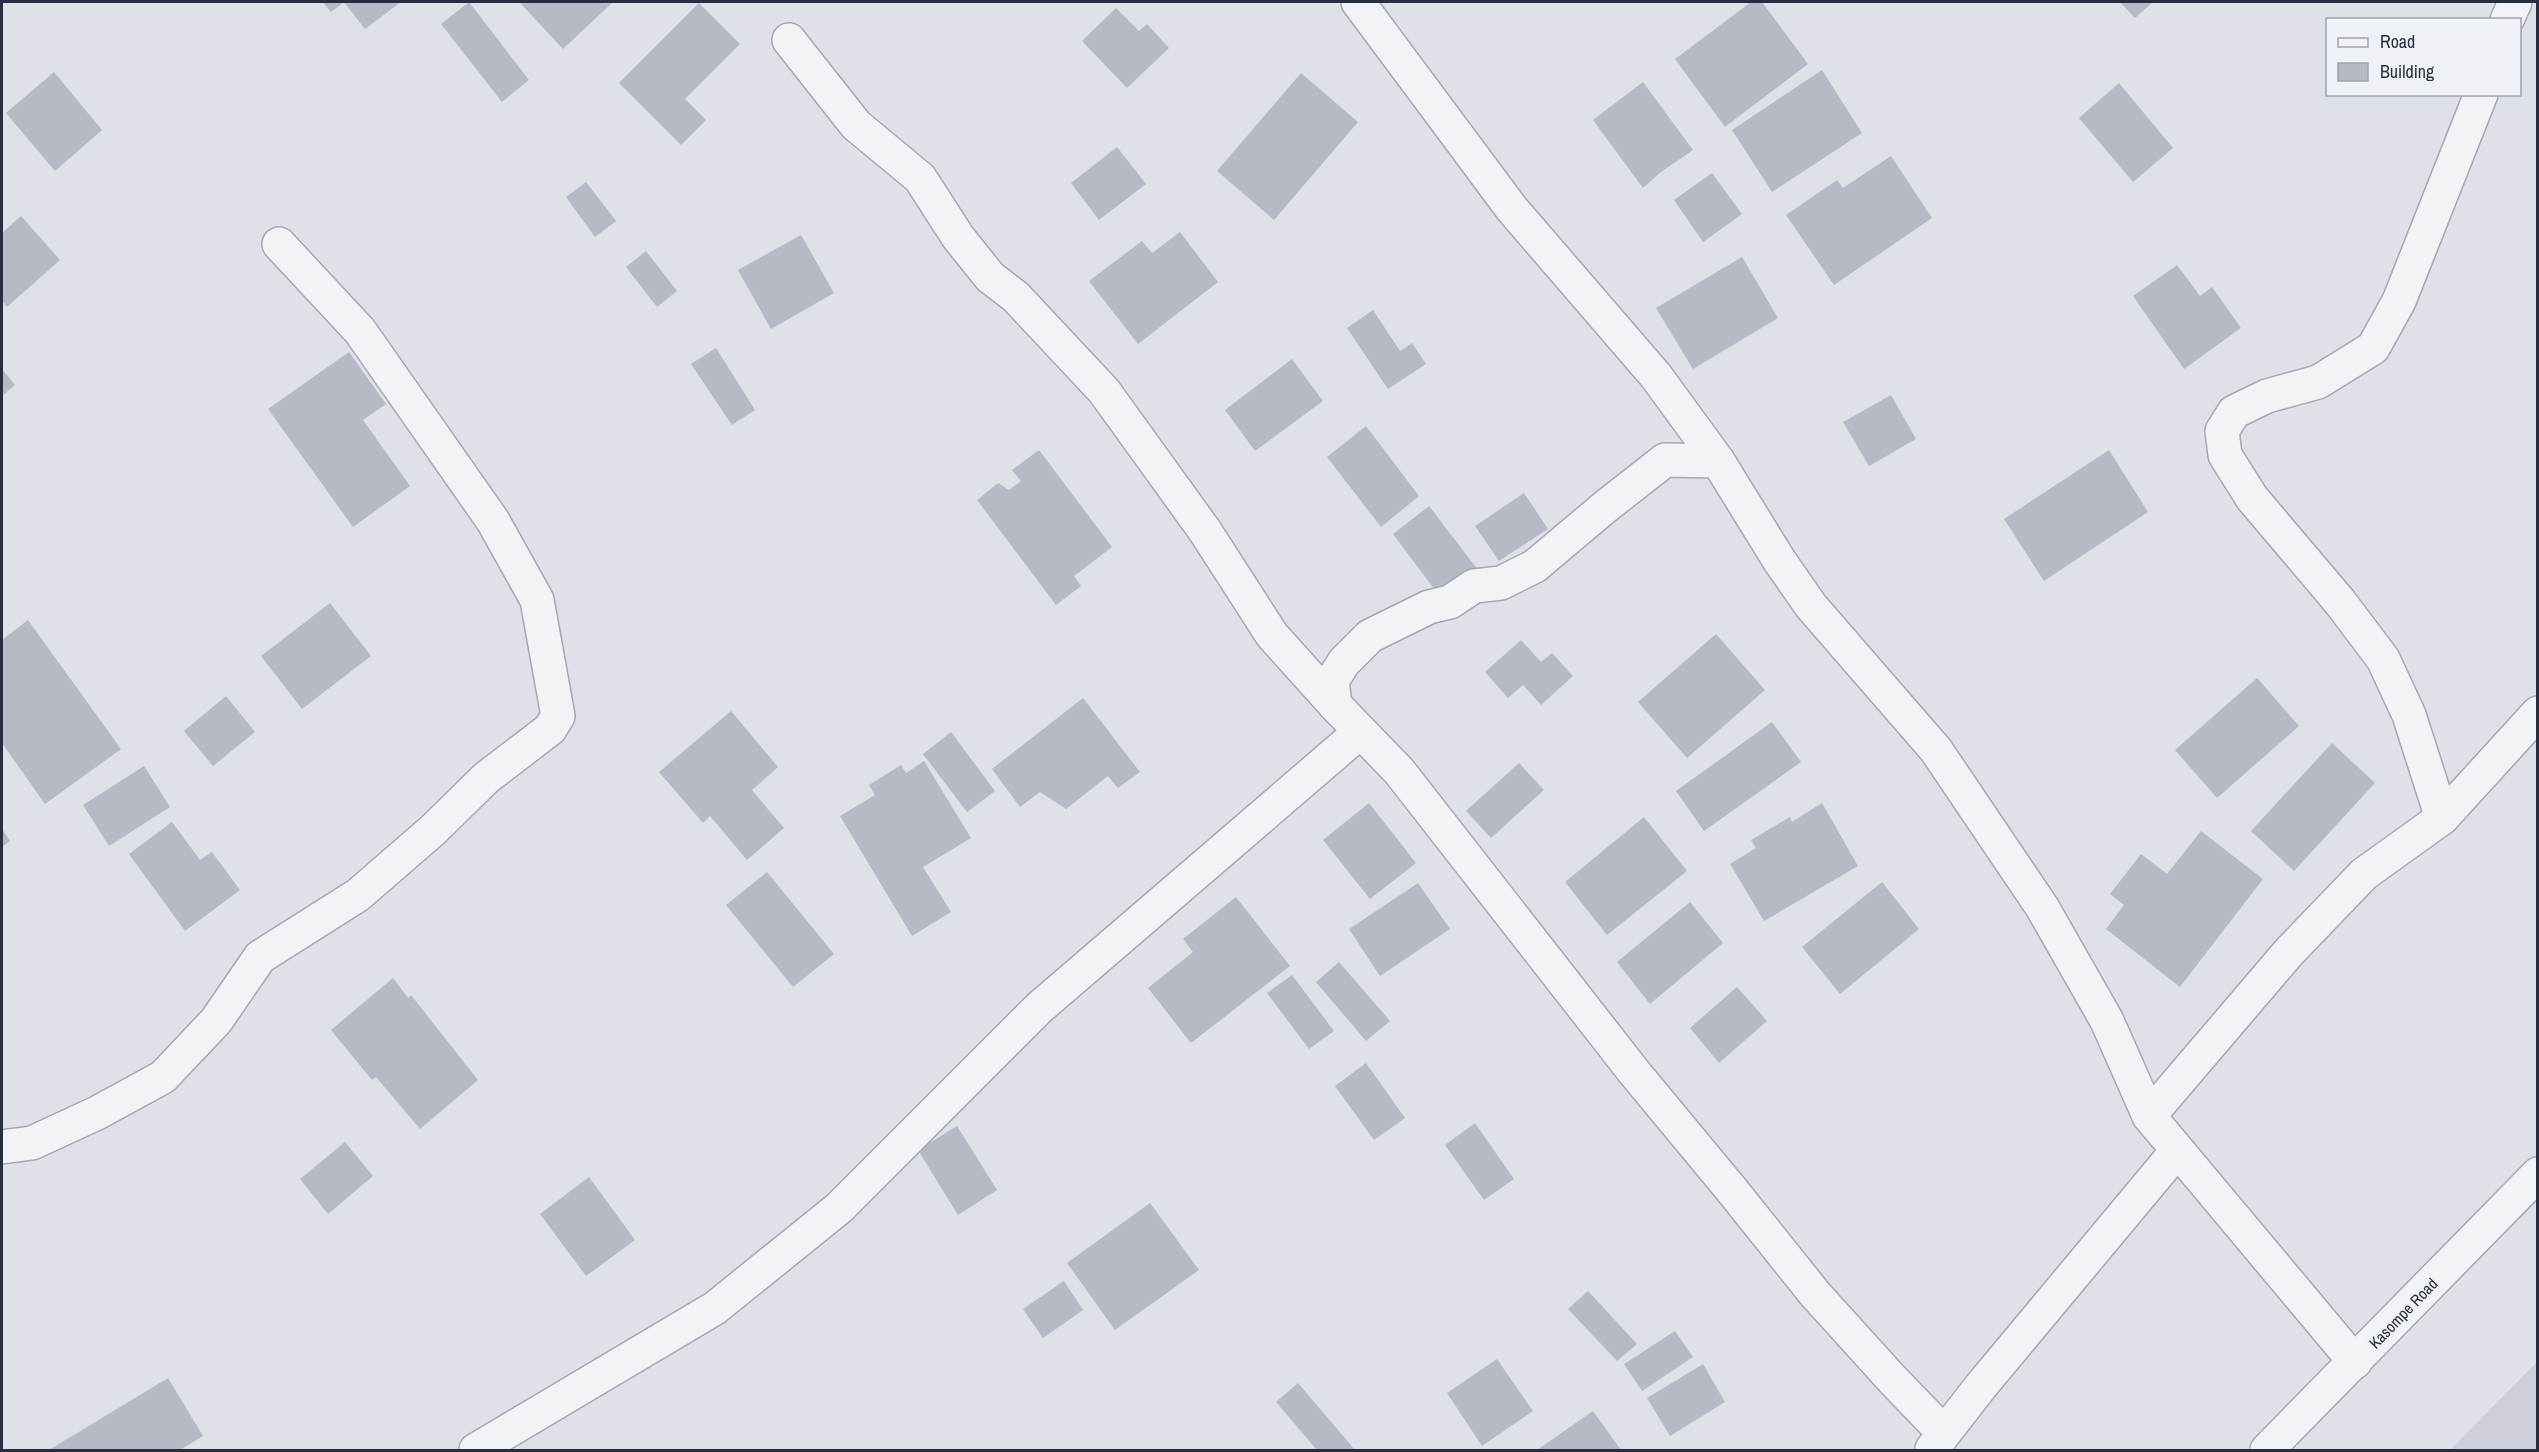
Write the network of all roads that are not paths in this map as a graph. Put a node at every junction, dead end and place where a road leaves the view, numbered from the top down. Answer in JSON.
{"nodes":[{"id":1,"x":1358,"y":2,"type":"edge"},
{"id":2,"x":2515,"y":2,"type":"edge"},
{"id":3,"x":2508,"y":18,"type":"edge"},
{"id":4,"x":789,"y":40,"type":"dead end"},
{"id":5,"x":2480,"y":96,"type":"edge"},
{"id":6,"x":279,"y":244,"type":"dead end"},
{"id":7,"x":1718,"y":461,"type":"junction"},
{"id":8,"x":1335,"y":705,"type":"junction"},
{"id":9,"x":2538,"y":713,"type":"edge"},
{"id":10,"x":1360,"y":732,"type":"junction"},
{"id":11,"x":2442,"y":818,"type":"junction"},
{"id":12,"x":2149,"y":1116,"type":"junction"},
{"id":13,"x":2,"y":1147,"type":"edge"},
{"id":14,"x":2176,"y":1152,"type":"junction"},
{"id":15,"x":2538,"y":1174,"type":"edge"},
{"id":16,"x":2355,"y":1362,"type":"junction"},
{"id":17,"x":1938,"y":1442,"type":"edge"},
{"id":18,"x":476,"y":1450,"type":"edge"},
{"id":19,"x":2267,"y":1450,"type":"edge"}],
"edges":[{"from":1,"to":7,"type":"street"},
{"from":2,"to":3,"type":"street"},
{"from":4,"to":8,"type":"street"},
{"from":5,"to":11,"type":"street"},
{"from":6,"to":13,"type":"street"},
{"from":7,"to":8,"type":"street"},
{"from":7,"to":12,"type":"street"},
{"from":8,"to":10,"type":"street"},
{"from":9,"to":11,"type":"street"},
{"from":10,"to":17,"type":"street"},
{"from":10,"to":18,"type":"street"},
{"from":11,"to":12,"type":"street"},
{"from":12,"to":14,"type":"street"},
{"from":14,"to":16,"type":"street"},
{"from":14,"to":17,"type":"street"},
{"from":15,"to":16,"type":"street","name":"Kasompe Road"},
{"from":16,"to":19,"type":"street","name":"Kasompe Road"}]}
